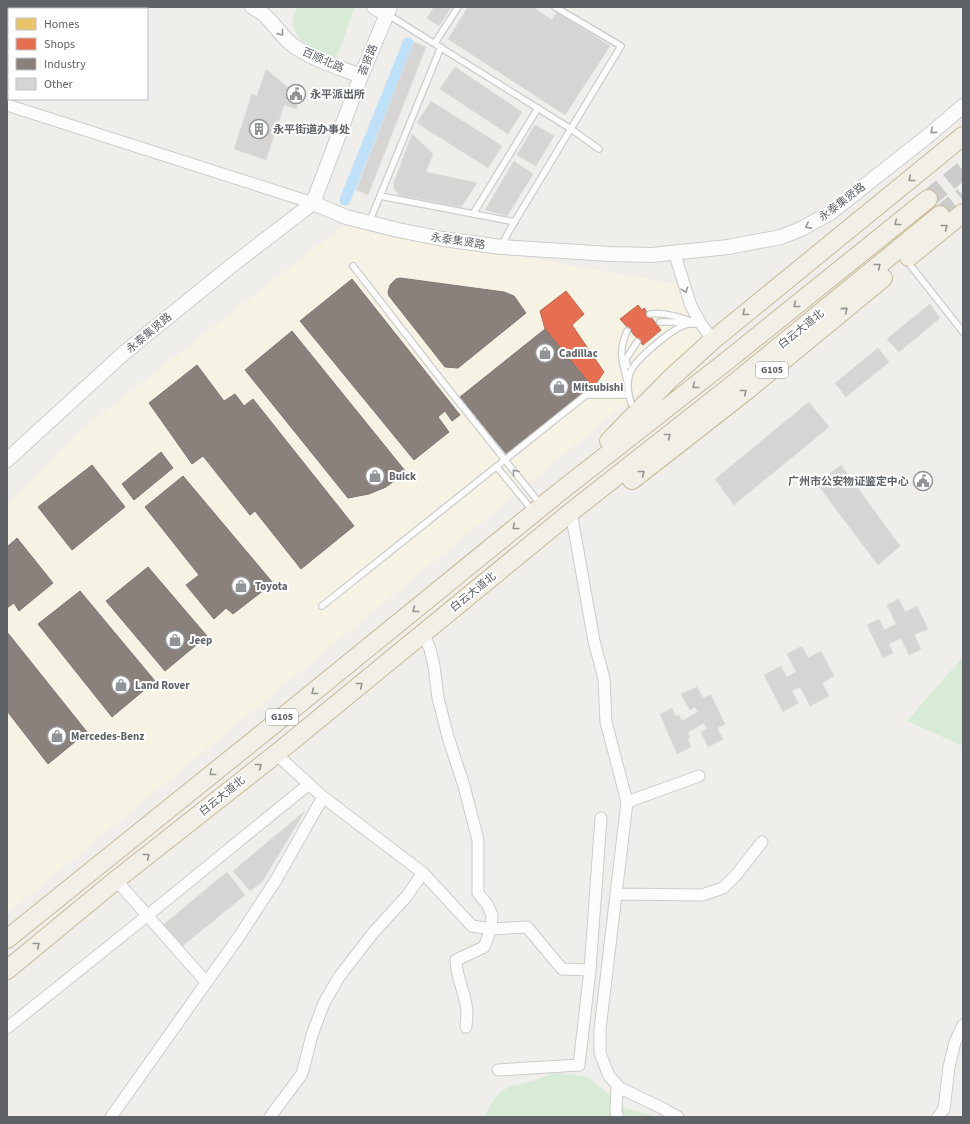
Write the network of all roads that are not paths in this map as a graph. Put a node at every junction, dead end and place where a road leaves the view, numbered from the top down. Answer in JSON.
{"nodes":[{"id":1,"x":252,"y":7,"type":"edge"},
{"id":2,"x":458,"y":7,"type":"edge"},
{"id":3,"x":555,"y":7,"type":"edge"},
{"id":4,"x":384,"y":9,"type":"edge"},
{"id":5,"x":435,"y":43,"type":"junction"},
{"id":6,"x":441,"y":47,"type":"junction"},
{"id":7,"x":361,"y":76,"type":"junction"},
{"id":8,"x":7,"y":105,"type":"edge"},
{"id":9,"x":963,"y":106,"type":"edge"},
{"id":10,"x":538,"y":108,"type":"junction"},
{"id":11,"x":571,"y":129,"type":"junction"},
{"id":12,"x":963,"y":136,"type":"edge"},
{"id":13,"x":599,"y":149,"type":"dead end"},
{"id":14,"x":380,"y":196,"type":"junction"},
{"id":15,"x":928,"y":199,"type":"tunnel mouth"},
{"id":16,"x":313,"y":203,"type":"junction"},
{"id":17,"x":963,"y":213,"type":"edge"},
{"id":18,"x":473,"y":214,"type":"junction"},
{"id":19,"x":940,"y":215,"type":"tunnel mouth"},
{"id":20,"x":515,"y":222,"type":"junction"},
{"id":21,"x":369,"y":224,"type":"junction"},
{"id":22,"x":501,"y":247,"type":"junction"},
{"id":23,"x":674,"y":252,"type":"junction"},
{"id":24,"x":906,"y":259,"type":"junction"},
{"id":25,"x":353,"y":266,"type":"dead end"},
{"id":26,"x":650,"y":314,"type":"dead end"},
{"id":27,"x":660,"y":322,"type":"dead end"},
{"id":28,"x":688,"y":324,"type":"junction"},
{"id":29,"x":701,"y":324,"type":"junction"},
{"id":30,"x":627,"y":331,"type":"dead end"},
{"id":31,"x":963,"y":332,"type":"edge"},
{"id":32,"x":713,"y":340,"type":"junction"},
{"id":33,"x":637,"y":342,"type":"dead end"},
{"id":34,"x":628,"y":381,"type":"junction"},
{"id":35,"x":629,"y":395,"type":"junction"},
{"id":36,"x":631,"y":403,"type":"dead end"},
{"id":37,"x":7,"y":460,"type":"edge"},
{"id":38,"x":506,"y":460,"type":"junction"},
{"id":39,"x":497,"y":467,"type":"junction"},
{"id":40,"x":556,"y":494,"type":"junction"},
{"id":41,"x":538,"y":509,"type":"junction"},
{"id":42,"x":571,"y":512,"type":"junction"},
{"id":43,"x":322,"y":606,"type":"dead end"},
{"id":44,"x":424,"y":632,"type":"junction"},
{"id":45,"x":276,"y":754,"type":"junction"},
{"id":46,"x":700,"y":776,"type":"dead end"},
{"id":47,"x":309,"y":784,"type":"junction"},
{"id":48,"x":323,"y":797,"type":"junction"},
{"id":49,"x":628,"y":802,"type":"junction"},
{"id":50,"x":601,"y":818,"type":"dead end"},
{"id":51,"x":762,"y":842,"type":"dead end"},
{"id":52,"x":423,"y":872,"type":"junction"},
{"id":53,"x":116,"y":880,"type":"junction"},
{"id":54,"x":616,"y":894,"type":"junction"},
{"id":55,"x":148,"y":915,"type":"junction"},
{"id":56,"x":491,"y":929,"type":"junction"},
{"id":57,"x":7,"y":939,"type":"edge"},
{"id":58,"x":7,"y":970,"type":"edge"},
{"id":59,"x":590,"y":970,"type":"junction"},
{"id":60,"x":206,"y":982,"type":"junction"},
{"id":61,"x":963,"y":1025,"type":"edge"},
{"id":62,"x":466,"y":1026,"type":"dead end"},
{"id":63,"x":7,"y":1028,"type":"edge"},
{"id":64,"x":498,"y":1070,"type":"dead end"},
{"id":65,"x":617,"y":1085,"type":"junction"},
{"id":66,"x":111,"y":1117,"type":"edge"},
{"id":67,"x":270,"y":1117,"type":"edge"},
{"id":68,"x":618,"y":1117,"type":"edge"},
{"id":69,"x":678,"y":1117,"type":"edge"},
{"id":70,"x":938,"y":1117,"type":"edge"}],
"edges":[{"from":1,"to":7,"type":"street","name":"百顺北路","one_way":true},
{"from":2,"to":5,"type":"lane"},
{"from":3,"to":11,"type":"lane"},
{"from":4,"to":5,"type":"lane"},
{"from":4,"to":7,"type":"street","name":"荟贤路"},
{"from":5,"to":6,"type":"lane"},
{"from":6,"to":10,"type":"lane"},
{"from":6,"to":14,"type":"lane"},
{"from":7,"to":16,"type":"street","name":"荟贤路"},
{"from":8,"to":16,"type":"street"},
{"from":9,"to":23,"type":"street","name":"永泰集贤路","one_way":true},
{"from":10,"to":11,"type":"lane"},
{"from":10,"to":18,"type":"lane"},
{"from":11,"to":13,"type":"lane"},
{"from":11,"to":20,"type":"lane"},
{"from":12,"to":32,"type":"highway","number":"G105","one_way":true},
{"from":14,"to":18,"type":"lane"},
{"from":14,"to":21,"type":"lane"},
{"from":15,"to":40,"type":"highway","name":"白云大道北","number":"G105","one_way":true},
{"from":16,"to":21,"type":"street","name":"永泰集贤路"},
{"from":16,"to":37,"type":"street","name":"永泰集贤路"},
{"from":24,"to":17,"type":"highway","number":"G105","one_way":true},
{"from":18,"to":20,"type":"lane"},
{"from":42,"to":19,"type":"highway","name":"白云大道北","number":"G105","one_way":true},
{"from":20,"to":22,"type":"lane"},
{"from":21,"to":22,"type":"street","name":"永泰集贤路"},
{"from":22,"to":23,"type":"street","name":"永泰集贤路"},
{"from":23,"to":29,"type":"street","one_way":true},
{"from":24,"to":31,"type":"lane"},
{"from":42,"to":24,"type":"highway","number":"G105","one_way":true},
{"from":25,"to":38,"type":"lane"},
{"from":26,"to":29,"type":"lane"},
{"from":27,"to":28,"type":"lane"},
{"from":28,"to":29,"type":"lane"},
{"from":28,"to":34,"type":"lane"},
{"from":29,"to":32,"type":"street"},
{"from":30,"to":34,"type":"lane"},
{"from":32,"to":40,"type":"highway","number":"G105"},
{"from":33,"to":34,"type":"lane"},
{"from":34,"to":35,"type":"lane"},
{"from":35,"to":36,"type":"lane"},
{"from":35,"to":38,"type":"lane"},
{"from":38,"to":39,"type":"lane"},
{"from":41,"to":38,"type":"lane","one_way":true},
{"from":39,"to":41,"type":"lane"},
{"from":39,"to":43,"type":"lane"},
{"from":40,"to":41,"type":"highway","name":"白云大道北","number":"G105"},
{"from":41,"to":57,"type":"highway","name":"白云大道北","number":"G105","one_way":true},
{"from":42,"to":44,"type":"highway","name":"白云大道北","number":"G105"},
{"from":42,"to":49,"type":"street"},
{"from":45,"to":44,"type":"highway","name":"白云大道北","number":"G105","one_way":true},
{"from":44,"to":56,"type":"street"},
{"from":45,"to":47,"type":"street"},
{"from":53,"to":45,"type":"highway","name":"白云大道北","number":"G105","one_way":true},
{"from":46,"to":49,"type":"street"},
{"from":47,"to":48,"type":"street"},
{"from":47,"to":55,"type":"street"},
{"from":48,"to":52,"type":"street"},
{"from":48,"to":60,"type":"street"},
{"from":49,"to":54,"type":"street"},
{"from":50,"to":59,"type":"street"},
{"from":51,"to":54,"type":"street"},
{"from":52,"to":56,"type":"street"},
{"from":52,"to":67,"type":"street"},
{"from":53,"to":55,"type":"street"},
{"from":58,"to":53,"type":"highway","name":"白云大道北","number":"G105","one_way":true},
{"from":54,"to":65,"type":"street"},
{"from":55,"to":60,"type":"street"},
{"from":55,"to":63,"type":"street"},
{"from":56,"to":59,"type":"street"},
{"from":56,"to":62,"type":"street"},
{"from":59,"to":64,"type":"street"},
{"from":60,"to":66,"type":"street"},
{"from":61,"to":70,"type":"street"},
{"from":65,"to":68,"type":"street"},
{"from":65,"to":69,"type":"street"}]}
